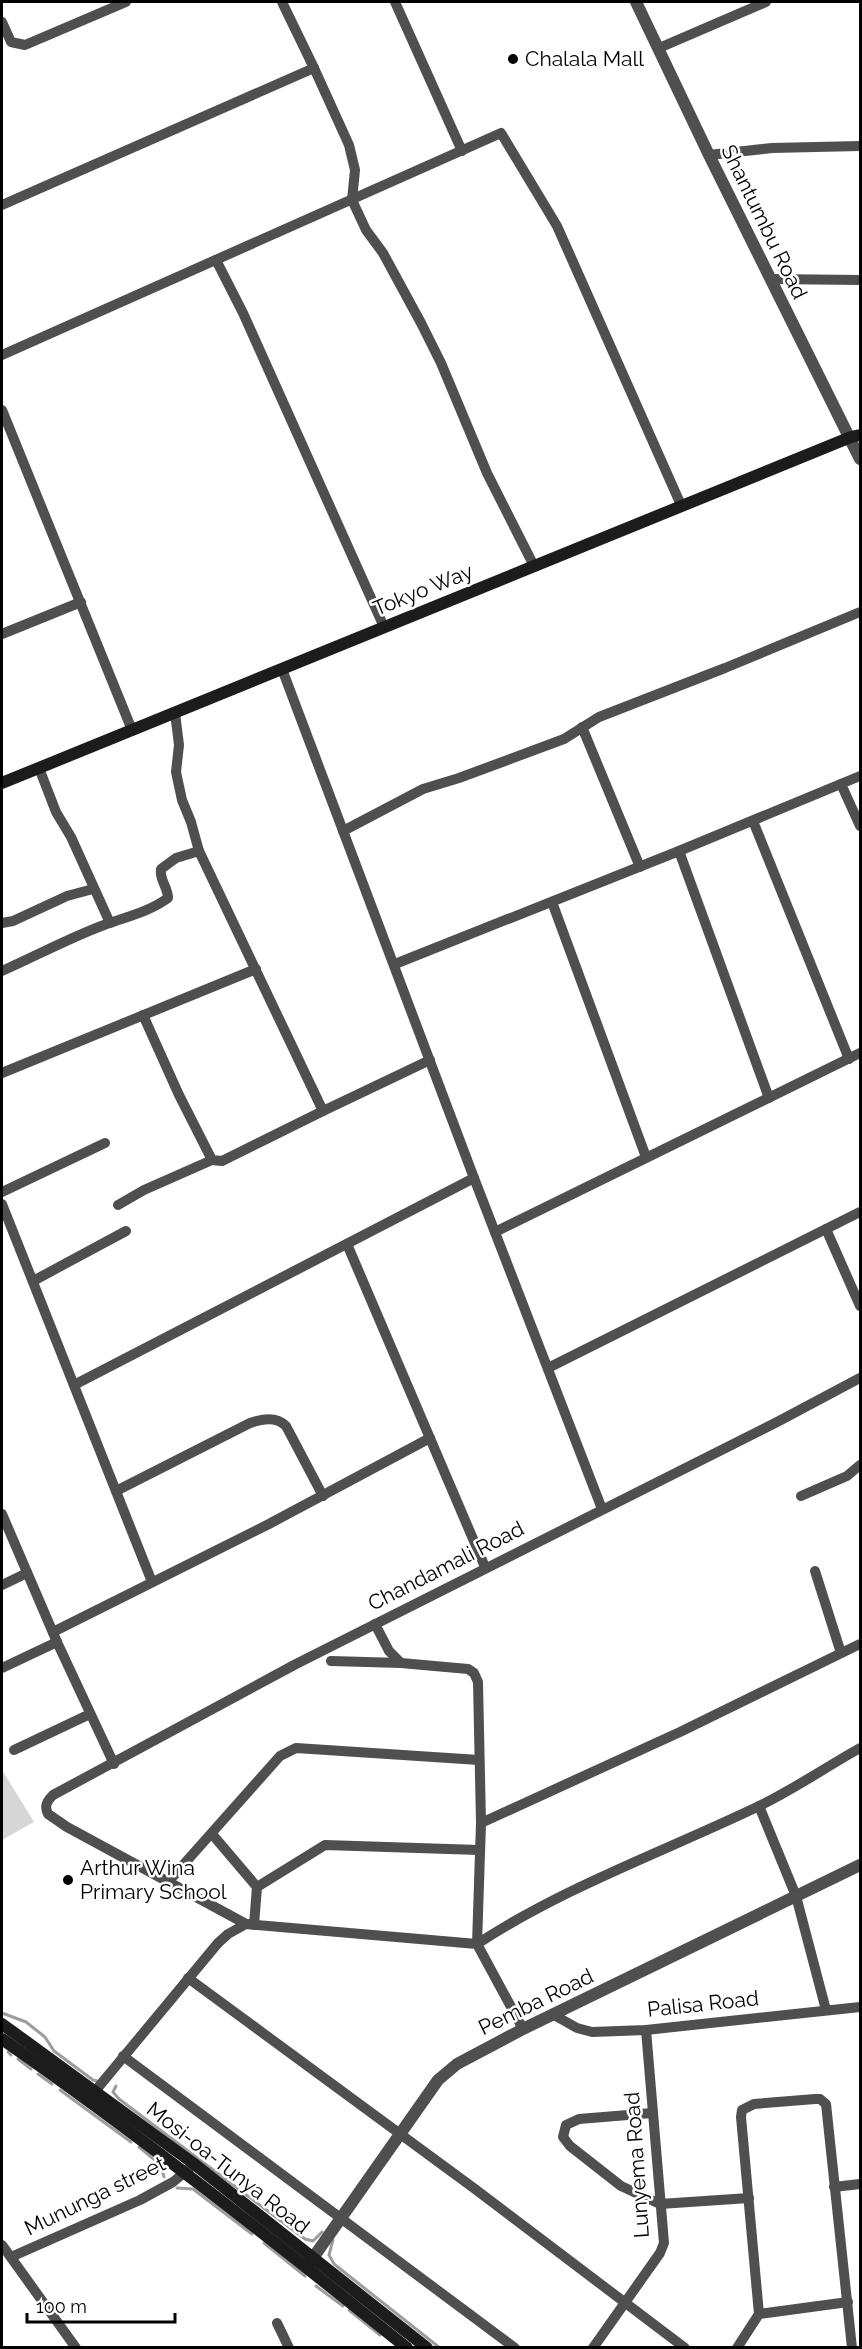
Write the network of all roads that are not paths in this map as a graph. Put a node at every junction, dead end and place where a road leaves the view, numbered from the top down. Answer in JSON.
{"nodes":[{"id":1,"x":126,"y":2,"type":"edge"},
{"id":2,"x":282,"y":2,"type":"edge"},
{"id":3,"x":395,"y":2,"type":"edge"},
{"id":4,"x":636,"y":2,"type":"edge"},
{"id":5,"x":766,"y":2,"type":"edge"},
{"id":6,"x":2,"y":22,"type":"edge"},
{"id":7,"x":659,"y":48,"type":"junction"},
{"id":8,"x":314,"y":68,"type":"junction"},
{"id":9,"x":861,"y":146,"type":"edge"},
{"id":10,"x":462,"y":151,"type":"junction"},
{"id":11,"x":709,"y":155,"type":"junction"},
{"id":12,"x":352,"y":200,"type":"junction"},
{"id":13,"x":2,"y":205,"type":"edge"},
{"id":14,"x":216,"y":260,"type":"junction"},
{"id":15,"x":770,"y":279,"type":"junction"},
{"id":16,"x":861,"y":280,"type":"edge"},
{"id":17,"x":2,"y":355,"type":"edge"},
{"id":18,"x":2,"y":410,"type":"edge"},
{"id":19,"x":856,"y":436,"type":"edge"},
{"id":20,"x":861,"y":459,"type":"edge"},
{"id":21,"x":681,"y":506,"type":"junction"},
{"id":22,"x":534,"y":566,"type":"junction"},
{"id":23,"x":81,"y":602,"type":"junction"},
{"id":24,"x":861,"y":612,"type":"edge"},
{"id":25,"x":384,"y":627,"type":"junction"},
{"id":26,"x":2,"y":634,"type":"edge"},
{"id":27,"x":282,"y":669,"type":"junction"},
{"id":28,"x":175,"y":712,"type":"junction"},
{"id":29,"x":582,"y":727,"type":"junction"},
{"id":30,"x":132,"y":730,"type":"junction"},
{"id":31,"x":39,"y":768,"type":"junction"},
{"id":32,"x":861,"y":776,"type":"edge"},
{"id":33,"x":2,"y":783,"type":"edge"},
{"id":34,"x":841,"y":784,"type":"junction"},
{"id":35,"x":753,"y":821,"type":"junction"},
{"id":36,"x":861,"y":826,"type":"edge"},
{"id":37,"x":343,"y":831,"type":"junction"},
{"id":38,"x":199,"y":851,"type":"junction"},
{"id":39,"x":679,"y":851,"type":"junction"},
{"id":40,"x":640,"y":867,"type":"junction"},
{"id":41,"x":93,"y":889,"type":"junction"},
{"id":42,"x":552,"y":902,"type":"junction"},
{"id":43,"x":2,"y":923,"type":"edge"},
{"id":44,"x":110,"y":923,"type":"junction"},
{"id":45,"x":395,"y":964,"type":"junction"},
{"id":46,"x":256,"y":969,"type":"junction"},
{"id":47,"x":2,"y":971,"type":"edge"},
{"id":48,"x":143,"y":1015,"type":"junction"},
{"id":49,"x":861,"y":1053,"type":"edge"},
{"id":50,"x":849,"y":1059,"type":"junction"},
{"id":51,"x":430,"y":1060,"type":"junction"},
{"id":52,"x":2,"y":1073,"type":"edge"},
{"id":53,"x":769,"y":1098,"type":"junction"},
{"id":54,"x":323,"y":1111,"type":"junction"},
{"id":55,"x":105,"y":1143,"type":"dead end"},
{"id":56,"x":646,"y":1157,"type":"junction"},
{"id":57,"x":212,"y":1160,"type":"junction"},
{"id":58,"x":474,"y":1178,"type":"junction"},
{"id":59,"x":2,"y":1192,"type":"edge"},
{"id":60,"x":2,"y":1204,"type":"edge"},
{"id":61,"x":118,"y":1205,"type":"dead end"},
{"id":62,"x":861,"y":1212,"type":"edge"},
{"id":63,"x":826,"y":1229,"type":"junction"},
{"id":64,"x":126,"y":1231,"type":"dead end"},
{"id":65,"x":495,"y":1232,"type":"junction"},
{"id":66,"x":347,"y":1244,"type":"junction"},
{"id":67,"x":33,"y":1281,"type":"junction"},
{"id":68,"x":861,"y":1306,"type":"edge"},
{"id":69,"x":548,"y":1368,"type":"junction"},
{"id":70,"x":861,"y":1378,"type":"edge"},
{"id":71,"x":74,"y":1385,"type":"junction"},
{"id":72,"x":430,"y":1438,"type":"junction"},
{"id":73,"x":861,"y":1465,"type":"edge"},
{"id":74,"x":116,"y":1491,"type":"junction"},
{"id":75,"x":323,"y":1496,"type":"junction"},
{"id":76,"x":801,"y":1496,"type":"dead end"},
{"id":77,"x":602,"y":1509,"type":"junction"},
{"id":78,"x":2,"y":1514,"type":"edge"},
{"id":79,"x":485,"y":1567,"type":"junction"},
{"id":80,"x":814,"y":1571,"type":"dead end"},
{"id":81,"x":27,"y":1573,"type":"junction"},
{"id":82,"x":152,"y":1582,"type":"junction"},
{"id":83,"x":2,"y":1586,"type":"edge"},
{"id":84,"x":375,"y":1624,"type":"junction"},
{"id":85,"x":55,"y":1637,"type":"junction"},
{"id":86,"x":861,"y":1644,"type":"edge"},
{"id":87,"x":841,"y":1653,"type":"junction"},
{"id":88,"x":331,"y":1661,"type":"dead end"},
{"id":89,"x":401,"y":1663,"type":"junction"},
{"id":90,"x":2,"y":1668,"type":"edge"},
{"id":91,"x":90,"y":1714,"type":"junction"},
{"id":92,"x":861,"y":1748,"type":"edge"},
{"id":93,"x":14,"y":1750,"type":"dead end"},
{"id":94,"x":479,"y":1760,"type":"junction"},
{"id":95,"x":114,"y":1764,"type":"junction"},
{"id":96,"x":759,"y":1806,"type":"junction"},
{"id":97,"x":480,"y":1823,"type":"junction"},
{"id":98,"x":212,"y":1834,"type":"junction"},
{"id":99,"x":479,"y":1850,"type":"junction"},
{"id":100,"x":861,"y":1864,"type":"edge"},
{"id":101,"x":168,"y":1882,"type":"junction"},
{"id":102,"x":257,"y":1887,"type":"junction"},
{"id":103,"x":796,"y":1896,"type":"junction"},
{"id":104,"x":250,"y":1925,"type":"junction"},
{"id":105,"x":477,"y":1944,"type":"junction"},
{"id":106,"x":188,"y":1978,"type":"junction"},
{"id":107,"x":861,"y":2007,"type":"edge"},
{"id":108,"x":826,"y":2010,"type":"junction"},
{"id":109,"x":554,"y":2014,"type":"junction"},
{"id":110,"x":2,"y":2024,"type":"edge"},
{"id":111,"x":523,"y":2029,"type":"junction"},
{"id":112,"x":646,"y":2030,"type":"junction"},
{"id":113,"x":2,"y":2039,"type":"edge"},
{"id":114,"x":123,"y":2056,"type":"junction"},
{"id":115,"x":92,"y":2095,"type":"junction"},
{"id":116,"x":652,"y":2113,"type":"junction"},
{"id":117,"x":399,"y":2133,"type":"junction"},
{"id":118,"x":189,"y":2168,"type":"junction"},
{"id":119,"x":861,"y":2184,"type":"edge"},
{"id":120,"x":834,"y":2187,"type":"junction"},
{"id":121,"x":749,"y":2198,"type":"junction"},
{"id":122,"x":660,"y":2204,"type":"junction"},
{"id":123,"x":342,"y":2219,"type":"junction"},
{"id":124,"x":2,"y":2245,"type":"edge"},
{"id":125,"x":11,"y":2257,"type":"junction"},
{"id":126,"x":310,"y":2262,"type":"junction"},
{"id":127,"x":624,"y":2302,"type":"junction"},
{"id":128,"x":848,"y":2302,"type":"junction"},
{"id":129,"x":759,"y":2314,"type":"junction"},
{"id":130,"x":277,"y":2323,"type":"dead end"},
{"id":131,"x":76,"y":2348,"type":"edge"},
{"id":132,"x":289,"y":2348,"type":"edge"},
{"id":133,"x":407,"y":2348,"type":"edge"},
{"id":134,"x":427,"y":2348,"type":"edge"},
{"id":135,"x":515,"y":2348,"type":"edge"},
{"id":136,"x":593,"y":2348,"type":"edge"},
{"id":137,"x":686,"y":2348,"type":"edge"},
{"id":138,"x":736,"y":2348,"type":"edge"},
{"id":139,"x":852,"y":2348,"type":"edge"}],
"edges":[{"from":1,"to":6,"type":"street"},
{"from":2,"to":8,"type":"street"},
{"from":3,"to":10,"type":"street"},
{"from":4,"to":7,"type":"street","name":"Shantumbu Road"},
{"from":5,"to":7,"type":"street"},
{"from":7,"to":11,"type":"street","name":"Shantumbu Road"},
{"from":8,"to":12,"type":"street"},
{"from":8,"to":13,"type":"street"},
{"from":9,"to":11,"type":"street"},
{"from":10,"to":12,"type":"street"},
{"from":10,"to":21,"type":"street"},
{"from":11,"to":15,"type":"street","name":"Shantumbu Road"},
{"from":12,"to":14,"type":"street"},
{"from":12,"to":22,"type":"street"},
{"from":14,"to":17,"type":"street"},
{"from":14,"to":25,"type":"street"},
{"from":15,"to":16,"type":"street"},
{"from":15,"to":19,"type":"street","name":"Shantumbu Road"},
{"from":18,"to":23,"type":"street"},
{"from":19,"to":20,"type":"street","name":"Shantumbu Road"},
{"from":19,"to":21,"type":"main road","name":"Tokyo Way"},
{"from":21,"to":22,"type":"main road","name":"Tokyo Way"},
{"from":22,"to":25,"type":"main road","name":"Tokyo Way"},
{"from":23,"to":26,"type":"street"},
{"from":23,"to":30,"type":"street"},
{"from":24,"to":29,"type":"street"},
{"from":25,"to":27,"type":"main road","name":"Tokyo Way"},
{"from":27,"to":28,"type":"main road","name":"Tokyo Way"},
{"from":27,"to":37,"type":"street"},
{"from":28,"to":30,"type":"main road","name":"Tokyo Way"},
{"from":28,"to":38,"type":"street"},
{"from":29,"to":37,"type":"street"},
{"from":29,"to":40,"type":"street"},
{"from":30,"to":31,"type":"main road","name":"Tokyo Way"},
{"from":31,"to":33,"type":"main road","name":"Tokyo Way"},
{"from":31,"to":41,"type":"street"},
{"from":32,"to":34,"type":"street"},
{"from":34,"to":35,"type":"street"},
{"from":34,"to":36,"type":"street"},
{"from":35,"to":39,"type":"street"},
{"from":35,"to":50,"type":"street"},
{"from":37,"to":45,"type":"street"},
{"from":38,"to":44,"type":"street"},
{"from":38,"to":46,"type":"street"},
{"from":39,"to":40,"type":"street"},
{"from":39,"to":53,"type":"street"},
{"from":40,"to":42,"type":"street"},
{"from":41,"to":43,"type":"street"},
{"from":41,"to":44,"type":"street"},
{"from":42,"to":45,"type":"street"},
{"from":42,"to":56,"type":"street"},
{"from":44,"to":47,"type":"street"},
{"from":45,"to":51,"type":"street"},
{"from":46,"to":48,"type":"street"},
{"from":46,"to":54,"type":"street"},
{"from":48,"to":52,"type":"street"},
{"from":48,"to":57,"type":"street"},
{"from":49,"to":50,"type":"street"},
{"from":50,"to":53,"type":"street"},
{"from":51,"to":54,"type":"street"},
{"from":51,"to":58,"type":"street"},
{"from":53,"to":56,"type":"street"},
{"from":54,"to":57,"type":"street"},
{"from":55,"to":59,"type":"street"},
{"from":56,"to":65,"type":"street"},
{"from":57,"to":61,"type":"street"},
{"from":58,"to":65,"type":"street"},
{"from":58,"to":66,"type":"street"},
{"from":60,"to":67,"type":"street"},
{"from":62,"to":63,"type":"street"},
{"from":63,"to":68,"type":"street"},
{"from":63,"to":69,"type":"street"},
{"from":64,"to":67,"type":"street"},
{"from":65,"to":69,"type":"street"},
{"from":66,"to":71,"type":"street"},
{"from":66,"to":72,"type":"street"},
{"from":67,"to":71,"type":"street"},
{"from":69,"to":77,"type":"street"},
{"from":70,"to":77,"type":"street","name":"Chandamali Road"},
{"from":71,"to":74,"type":"street"},
{"from":72,"to":75,"type":"street"},
{"from":72,"to":79,"type":"street"},
{"from":73,"to":76,"type":"street"},
{"from":74,"to":75,"type":"street"},
{"from":74,"to":82,"type":"street"},
{"from":75,"to":82,"type":"street"},
{"from":77,"to":79,"type":"street","name":"Chandamali Road"},
{"from":78,"to":81,"type":"street"},
{"from":79,"to":84,"type":"street","name":"Chandamali Road"},
{"from":80,"to":87,"type":"street"},
{"from":81,"to":83,"type":"street"},
{"from":81,"to":85,"type":"street"},
{"from":82,"to":85,"type":"street"},
{"from":84,"to":89,"type":"street"},
{"from":84,"to":95,"type":"street","name":"Chandamali Road"},
{"from":85,"to":90,"type":"street"},
{"from":85,"to":91,"type":"street"},
{"from":86,"to":87,"type":"street"},
{"from":87,"to":97,"type":"street"},
{"from":88,"to":89,"type":"street"},
{"from":89,"to":94,"type":"street"},
{"from":91,"to":93,"type":"street"},
{"from":91,"to":95,"type":"street"},
{"from":92,"to":96,"type":"street"},
{"from":94,"to":97,"type":"street"},
{"from":94,"to":98,"type":"street"},
{"from":95,"to":101,"type":"street","name":"Chandamali Road"},
{"from":96,"to":103,"type":"street"},
{"from":96,"to":105,"type":"street"},
{"from":97,"to":99,"type":"street"},
{"from":98,"to":101,"type":"street"},
{"from":98,"to":102,"type":"street"},
{"from":99,"to":102,"type":"street"},
{"from":99,"to":105,"type":"street"},
{"from":100,"to":103,"type":"street","name":"Pemba Road"},
{"from":101,"to":104,"type":"street"},
{"from":102,"to":104,"type":"street"},
{"from":103,"to":108,"type":"street"},
{"from":103,"to":109,"type":"street","name":"Pemba Road"},
{"from":104,"to":105,"type":"street"},
{"from":104,"to":106,"type":"street"},
{"from":105,"to":111,"type":"street"},
{"from":106,"to":114,"type":"street"},
{"from":106,"to":117,"type":"street"},
{"from":107,"to":108,"type":"street","name":"Palisa Road"},
{"from":108,"to":112,"type":"street","name":"Palisa Road"},
{"from":109,"to":111,"type":"street","name":"Pemba Road"},
{"from":109,"to":112,"type":"street","name":"Palisa Road"},
{"from":110,"to":115,"type":"main road","name":"Mosi-oa-Tunya Road"},
{"from":111,"to":117,"type":"street","name":"Pemba Road"},
{"from":112,"to":116,"type":"street","name":"Lunyema Road"},
{"from":113,"to":115,"type":"main road","name":"Mosi-oa-Tunya Road"},
{"from":114,"to":115,"type":"street"},
{"from":114,"to":123,"type":"street"},
{"from":115,"to":118,"type":"main road","name":"Mosi-oa-Tunya Road"},
{"from":116,"to":122,"type":"street","name":"Lunyema Road"},
{"from":116,"to":122,"type":"street"},
{"from":117,"to":123,"type":"street","name":"Pemba Road"},
{"from":117,"to":127,"type":"street"},
{"from":118,"to":125,"type":"street","name":"Mununga street"},
{"from":118,"to":126,"type":"main road","name":"Mosi-oa-Tunya Road"},
{"from":119,"to":120,"type":"street"},
{"from":120,"to":121,"type":"street"},
{"from":120,"to":128,"type":"street"},
{"from":121,"to":122,"type":"street"},
{"from":121,"to":129,"type":"street"},
{"from":122,"to":127,"type":"street","name":"Lunyema Road"},
{"from":123,"to":126,"type":"street","name":"Pemba Road"},
{"from":123,"to":135,"type":"street"},
{"from":124,"to":125,"type":"street"},
{"from":125,"to":131,"type":"street"},
{"from":126,"to":133,"type":"main road","name":"Mosi-oa-Tunya Road"},
{"from":126,"to":134,"type":"main road","name":"Mosi-oa-Tunya Road"},
{"from":127,"to":136,"type":"street","name":"Lunyema Road"},
{"from":127,"to":137,"type":"street"},
{"from":128,"to":129,"type":"street"},
{"from":128,"to":139,"type":"street"},
{"from":129,"to":138,"type":"street"},
{"from":130,"to":132,"type":"street"}]}
